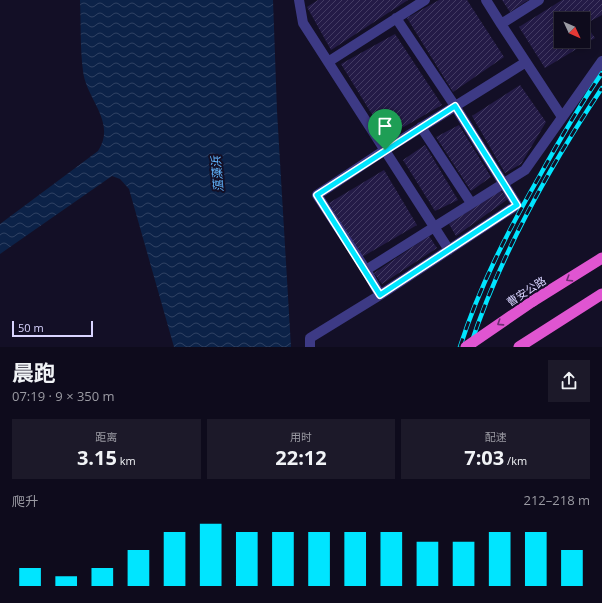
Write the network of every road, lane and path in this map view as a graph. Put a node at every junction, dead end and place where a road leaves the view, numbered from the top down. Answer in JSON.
{"nodes":[{"id":1,"x":300,"y":0,"type":"edge"},
{"id":2,"x":424,"y":0,"type":"edge"},
{"id":3,"x":486,"y":0,"type":"edge"},
{"id":4,"x":539,"y":0,"type":"edge"},
{"id":5,"x":396,"y":18,"type":"junction"},
{"id":6,"x":501,"y":24,"type":"junction"},
{"id":7,"x":602,"y":61,"type":"edge"},
{"id":8,"x":328,"y":62,"type":"junction"},
{"id":9,"x":526,"y":62,"type":"junction"},
{"id":10,"x":455,"y":106,"type":"junction"},
{"id":11,"x":562,"y":117,"type":"junction"},
{"id":12,"x":421,"y":127,"type":"junction"},
{"id":13,"x":385,"y":150,"type":"junction"},
{"id":14,"x":503,"y":183,"type":"junction"},
{"id":15,"x":471,"y":203,"type":"junction"},
{"id":16,"x":434,"y":226,"type":"junction"},
{"id":17,"x":449,"y":250,"type":"junction"},
{"id":18,"x":602,"y":258,"type":"edge"},
{"id":19,"x":366,"y":270,"type":"junction"},
{"id":20,"x":602,"y":294,"type":"edge"},
{"id":21,"x":380,"y":295,"type":"junction"},
{"id":22,"x":310,"y":347,"type":"edge"},
{"id":23,"x":466,"y":347,"type":"edge"},
{"id":24,"x":518,"y":347,"type":"edge"}],
"edges":[{"from":1,"to":8,"type":"street"},
{"from":2,"to":5,"type":"street"},
{"from":3,"to":6,"type":"street"},
{"from":4,"to":6,"type":"street"},
{"from":5,"to":8,"type":"street"},
{"from":5,"to":10,"type":"street"},
{"from":6,"to":9,"type":"street"},
{"from":7,"to":11,"type":"street"},
{"from":8,"to":13,"type":"street"},
{"from":9,"to":10,"type":"street"},
{"from":9,"to":11,"type":"street"},
{"from":10,"to":12,"type":"street"},
{"from":10,"to":14,"type":"street"},
{"from":11,"to":14,"type":"street"},
{"from":12,"to":13,"type":"street"},
{"from":12,"to":15,"type":"street"},
{"from":13,"to":16,"type":"street"},
{"from":13,"to":19,"type":"street"},
{"from":14,"to":15,"type":"street"},
{"from":14,"to":17,"type":"street"},
{"from":15,"to":16,"type":"street"},
{"from":16,"to":17,"type":"street"},
{"from":16,"to":19,"type":"street"},
{"from":17,"to":21,"type":"street"},
{"from":18,"to":23,"type":"highway","name":"曹安公路","one_way":true,"bridge":true},
{"from":19,"to":21,"type":"street"},
{"from":20,"to":24,"type":"highway"},
{"from":21,"to":22,"type":"street"}]}
